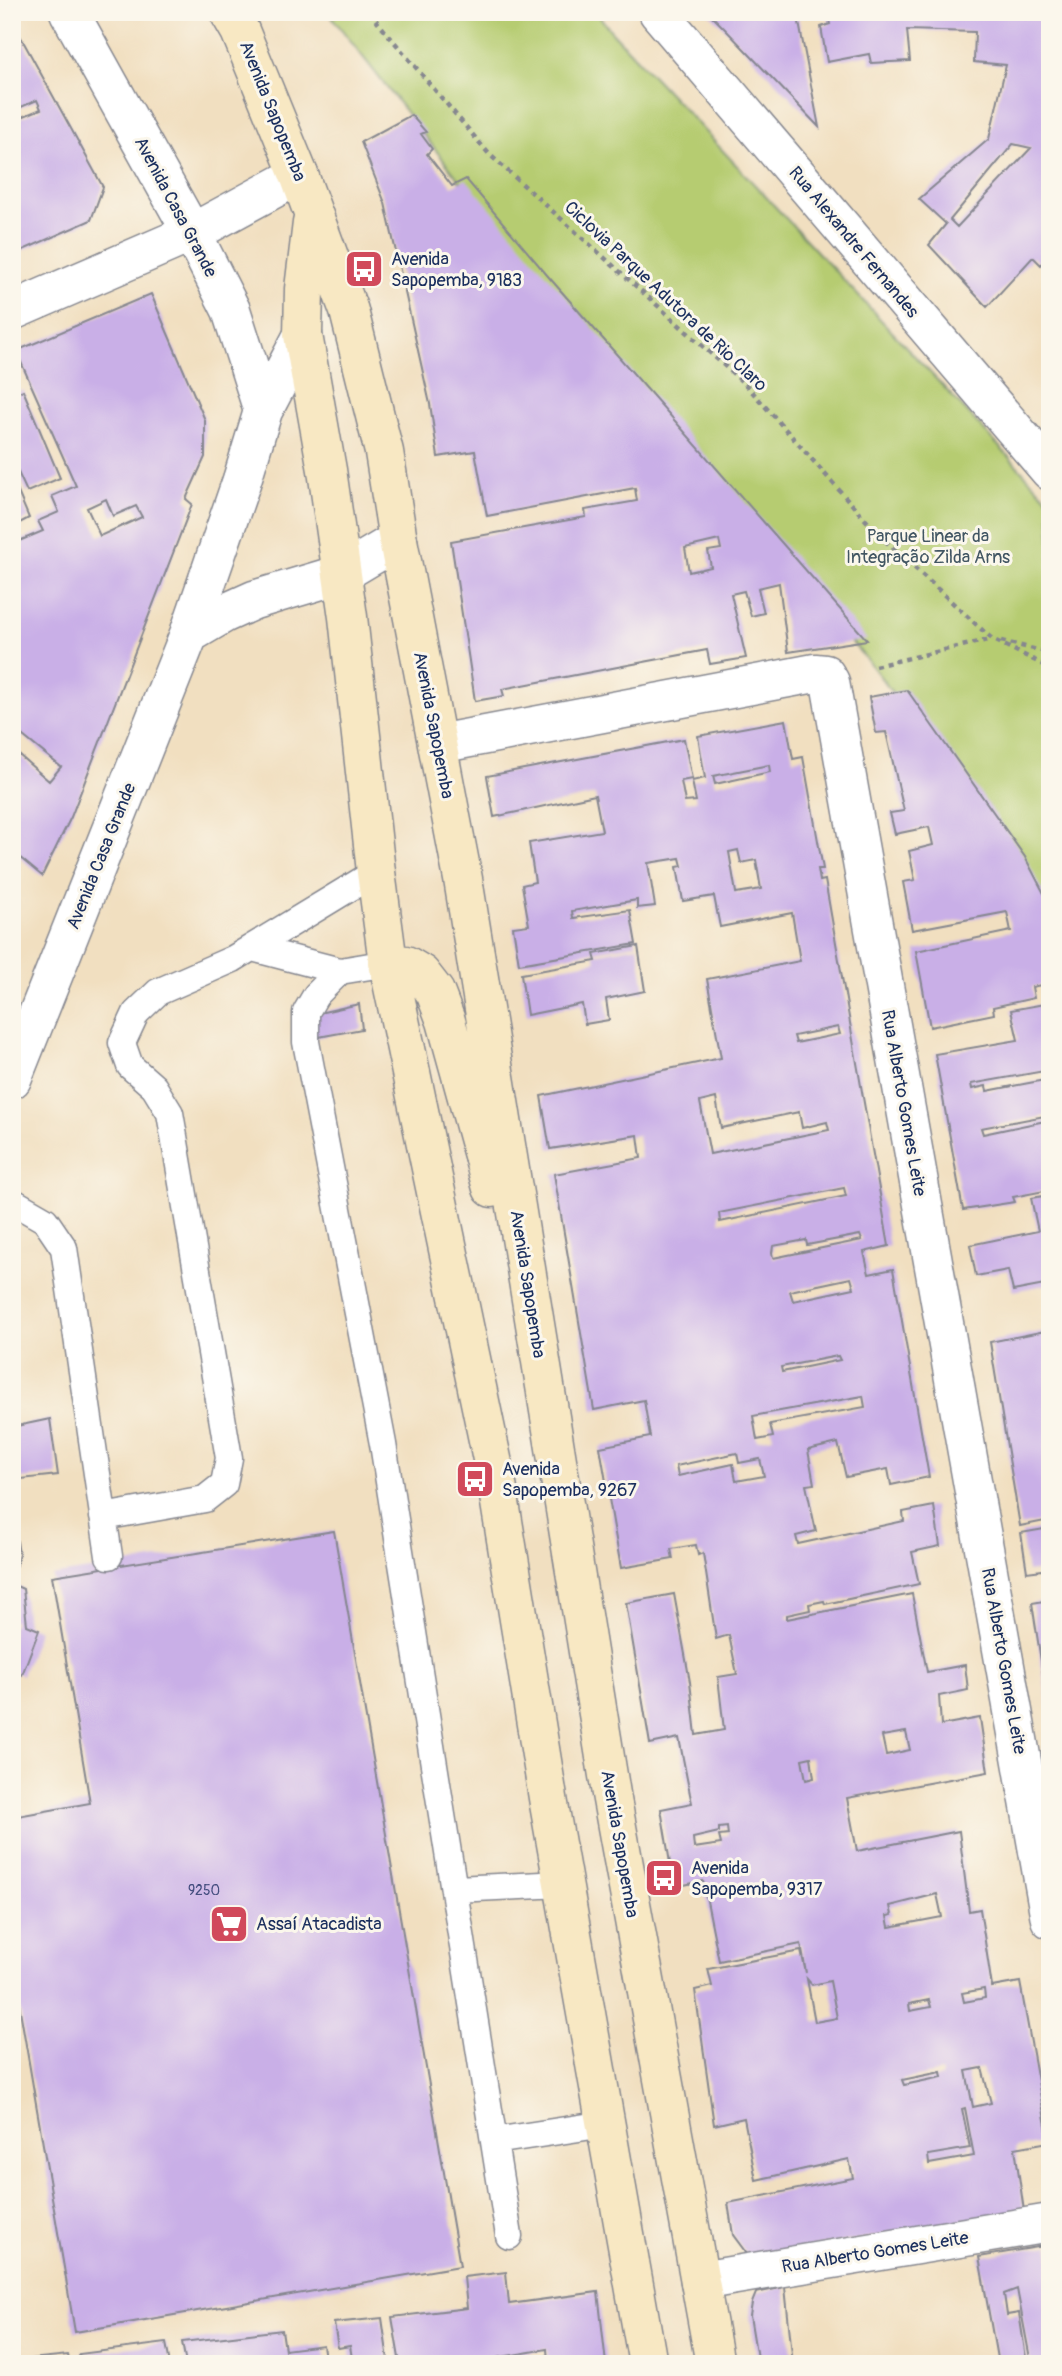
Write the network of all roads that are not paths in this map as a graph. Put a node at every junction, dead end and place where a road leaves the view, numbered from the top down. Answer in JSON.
{"nodes":[{"id":1,"x":69,"y":12,"type":"edge"},
{"id":2,"x":229,"y":12,"type":"edge"},
{"id":3,"x":658,"y":12,"type":"edge"},
{"id":4,"x":299,"y":175,"type":"junction"},
{"id":5,"x":313,"y":212,"type":"junction"},
{"id":6,"x":192,"y":233,"type":"junction"},
{"id":7,"x":12,"y":311,"type":"edge"},
{"id":8,"x":303,"y":335,"type":"junction"},
{"id":9,"x":263,"y":411,"type":"junction"},
{"id":10,"x":1050,"y":471,"type":"edge"},
{"id":11,"x":398,"y":540,"type":"junction"},
{"id":12,"x":341,"y":574,"type":"junction"},
{"id":13,"x":189,"y":634,"type":"junction"},
{"id":14,"x":438,"y":744,"type":"junction"},
{"id":15,"x":376,"y":872,"type":"junction"},
{"id":16,"x":252,"y":948,"type":"junction"},
{"id":17,"x":388,"y":962,"type":"junction"},
{"id":18,"x":340,"y":971,"type":"junction"},
{"id":19,"x":24,"y":1011,"type":"edge"},
{"id":20,"x":12,"y":1079,"type":"edge"},
{"id":21,"x":12,"y":1201,"type":"edge"},
{"id":22,"x":531,"y":1299,"type":"junction"},
{"id":23,"x":103,"y":1517,"type":"junction"},
{"id":24,"x":109,"y":1556,"type":"dead end"},
{"id":25,"x":563,"y":1884,"type":"junction"},
{"id":26,"x":455,"y":1889,"type":"junction"},
{"id":27,"x":1050,"y":1920,"type":"edge"},
{"id":28,"x":604,"y":2124,"type":"junction"},
{"id":29,"x":494,"y":2141,"type":"junction"},
{"id":30,"x":1050,"y":2223,"type":"edge"},
{"id":31,"x":509,"y":2236,"type":"dead end"},
{"id":32,"x":700,"y":2281,"type":"junction"},
{"id":33,"x":648,"y":2364,"type":"edge"},
{"id":34,"x":715,"y":2364,"type":"edge"}],
"edges":[{"from":1,"to":6,"type":"street","name":"Avenida Casa Grande"},
{"from":2,"to":4,"type":"main road","name":"Avenida Sapopemba"},
{"from":3,"to":10,"type":"street","name":"Rua Alexandre Fernandes"},
{"from":4,"to":5,"type":"main road","name":"Avenida Sapopemba"},
{"from":4,"to":6,"type":"street"},
{"from":5,"to":8,"type":"main road","name":"Avenida Sapopemba"},
{"from":5,"to":11,"type":"main road","name":"Avenida Sapopemba"},
{"from":6,"to":7,"type":"street"},
{"from":6,"to":9,"type":"street","name":"Avenida Casa Grande"},
{"from":8,"to":9,"type":"street","name":"Avenida Casa Grande"},
{"from":8,"to":12,"type":"main road","name":"Avenida Sapopemba"},
{"from":9,"to":13,"type":"street","name":"Avenida Casa Grande"},
{"from":11,"to":12,"type":"street"},
{"from":11,"to":14,"type":"main road","name":"Avenida Sapopemba"},
{"from":12,"to":13,"type":"street"},
{"from":12,"to":15,"type":"main road","name":"Avenida Sapopemba"},
{"from":13,"to":19,"type":"street","name":"Avenida Casa Grande"},
{"from":14,"to":22,"type":"main road","name":"Avenida Sapopemba"},
{"from":14,"to":27,"type":"street","name":"Rua Alberto Gomes Leite"},
{"from":15,"to":16,"type":"lane"},
{"from":15,"to":17,"type":"main road","name":"Avenida Sapopemba"},
{"from":16,"to":18,"type":"lane"},
{"from":16,"to":23,"type":"lane"},
{"from":17,"to":18,"type":"lane"},
{"from":17,"to":22,"type":"main road"},
{"from":17,"to":25,"type":"main road","name":"Avenida Sapopemba"},
{"from":18,"to":26,"type":"lane"},
{"from":19,"to":20,"type":"street","name":"Avenida Casa Grande"},
{"from":21,"to":23,"type":"lane"},
{"from":22,"to":32,"type":"main road","name":"Avenida Sapopemba"},
{"from":23,"to":24,"type":"lane"},
{"from":25,"to":26,"type":"lane"},
{"from":25,"to":28,"type":"main road","name":"Avenida Sapopemba"},
{"from":26,"to":29,"type":"lane"},
{"from":28,"to":29,"type":"lane"},
{"from":28,"to":33,"type":"main road","name":"Avenida Sapopemba"},
{"from":29,"to":31,"type":"lane"},
{"from":30,"to":32,"type":"street","name":"Rua Alberto Gomes Leite"},
{"from":32,"to":34,"type":"main road","name":"Avenida Sapopemba"}]}
